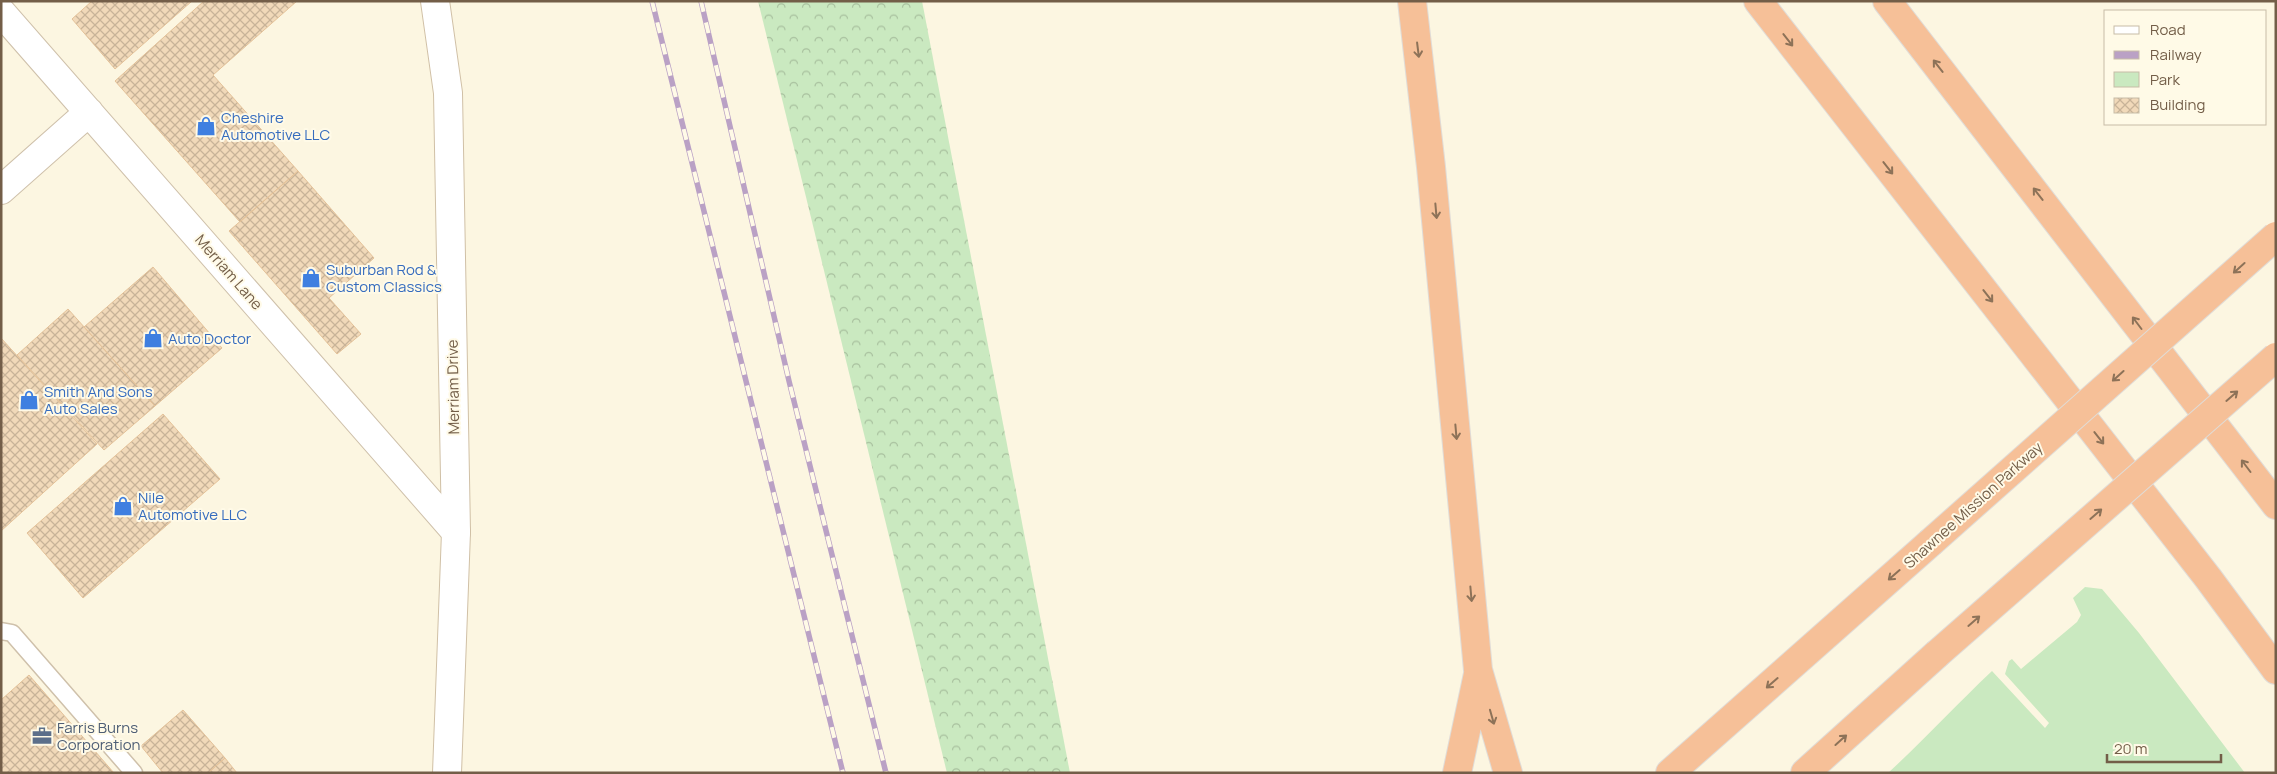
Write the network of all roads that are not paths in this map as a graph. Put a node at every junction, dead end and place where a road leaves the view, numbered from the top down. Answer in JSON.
{"nodes":[{"id":1,"x":435,"y":1,"type":"edge"},
{"id":2,"x":1412,"y":1,"type":"edge"},
{"id":3,"x":1758,"y":1,"type":"edge"},
{"id":4,"x":1888,"y":1,"type":"edge"},
{"id":5,"x":1,"y":12,"type":"edge"},
{"id":6,"x":89,"y":112,"type":"junction"},
{"id":7,"x":1,"y":190,"type":"edge"},
{"id":8,"x":2276,"y":236,"type":"edge"},
{"id":9,"x":2276,"y":358,"type":"edge"},
{"id":10,"x":2276,"y":505,"type":"edge"},
{"id":11,"x":456,"y":532,"type":"junction"},
{"id":12,"x":1,"y":631,"type":"edge"},
{"id":13,"x":1478,"y":670,"type":"junction"},
{"id":14,"x":2276,"y":670,"type":"edge"},
{"id":15,"x":134,"y":773,"type":"edge"},
{"id":16,"x":447,"y":773,"type":"edge"},
{"id":17,"x":1457,"y":773,"type":"edge"},
{"id":18,"x":1508,"y":773,"type":"edge"},
{"id":19,"x":1670,"y":773,"type":"edge"},
{"id":20,"x":1804,"y":773,"type":"edge"}],
"edges":[{"from":1,"to":11,"type":"street","name":"Merriam Drive"},
{"from":2,"to":13,"type":"highway","one_way":true},
{"from":3,"to":14,"type":"highway","one_way":true},
{"from":10,"to":4,"type":"highway","one_way":true},
{"from":5,"to":6,"type":"street","name":"Merriam Lane"},
{"from":6,"to":7,"type":"street"},
{"from":6,"to":11,"type":"street","name":"Merriam Lane"},
{"from":8,"to":19,"type":"highway","name":"Shawnee Mission Parkway","one_way":true,"bridge":true},
{"from":20,"to":9,"type":"highway","one_way":true,"bridge":true},
{"from":11,"to":16,"type":"street","name":"Merriam Drive"},
{"from":12,"to":15,"type":"lane"},
{"from":13,"to":17,"type":"highway"},
{"from":13,"to":18,"type":"highway","one_way":true}]}
